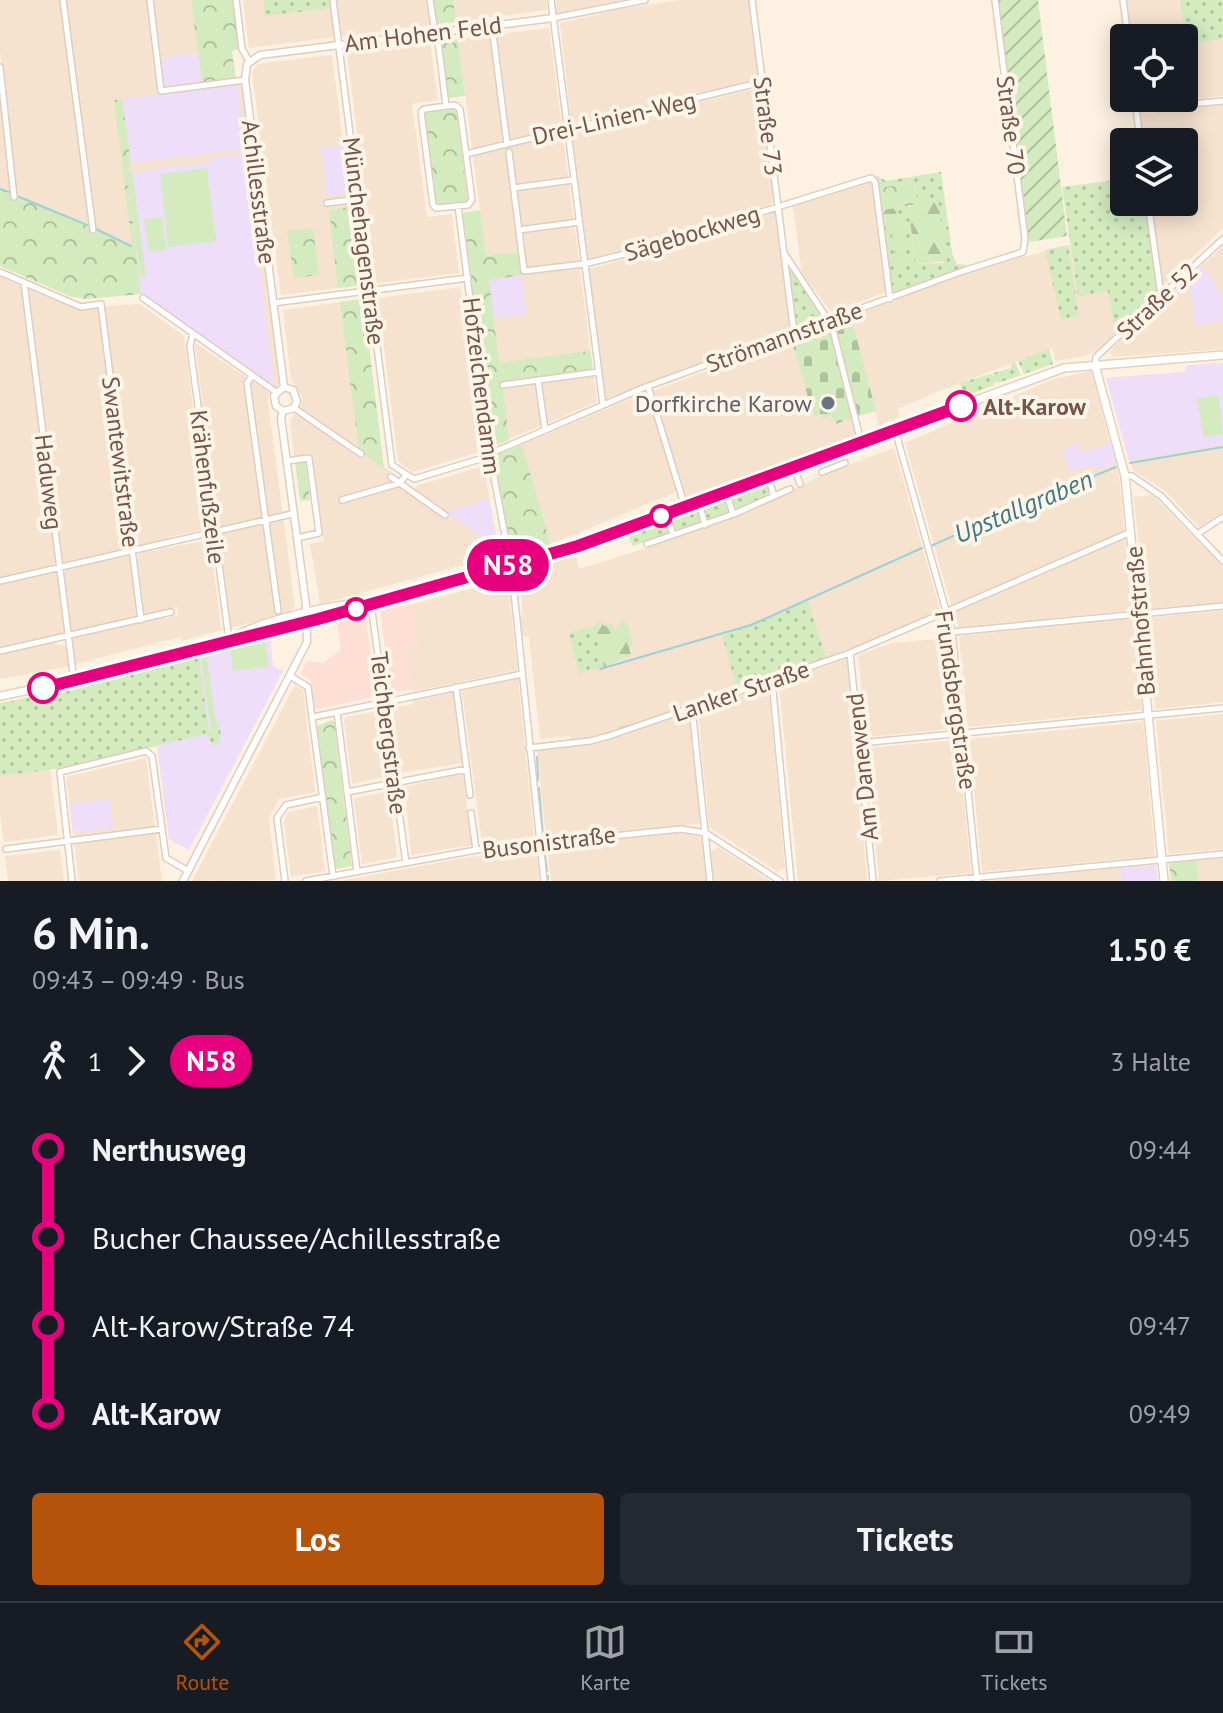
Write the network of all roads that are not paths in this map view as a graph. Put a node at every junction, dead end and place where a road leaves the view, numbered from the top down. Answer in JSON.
{"nodes":[{"id":1,"x":63,"y":0,"type":"edge"},
{"id":2,"x":150,"y":0,"type":"edge"},
{"id":3,"x":236,"y":0,"type":"edge"},
{"id":4,"x":333,"y":0,"type":"edge"},
{"id":5,"x":430,"y":0,"type":"edge"},
{"id":6,"x":551,"y":0,"type":"edge"},
{"id":7,"x":645,"y":0,"type":"edge"},
{"id":8,"x":752,"y":0,"type":"edge"},
{"id":9,"x":995,"y":0,"type":"edge"},
{"id":10,"x":1123,"y":0,"type":"edge"},
{"id":11,"x":553,"y":18,"type":"junction"},
{"id":12,"x":1126,"y":24,"type":"edge"},
{"id":13,"x":492,"y":26,"type":"junction"},
{"id":14,"x":436,"y":33,"type":"junction"},
{"id":15,"x":339,"y":45,"type":"junction"},
{"id":16,"x":249,"y":61,"type":"junction"},
{"id":17,"x":0,"y":67,"type":"edge"},
{"id":18,"x":245,"y":80,"type":"junction"},
{"id":19,"x":762,"y":82,"type":"junction"},
{"id":20,"x":1223,"y":101,"type":"edge"},
{"id":21,"x":1198,"y":103,"type":"edge"},
{"id":22,"x":446,"y":106,"type":"junction"},
{"id":23,"x":567,"y":129,"type":"junction"},
{"id":24,"x":507,"y":144,"type":"junction"},
{"id":25,"x":509,"y":152,"type":"dead end"},
{"id":26,"x":466,"y":154,"type":"junction"},
{"id":27,"x":573,"y":180,"type":"junction"},
{"id":28,"x":513,"y":188,"type":"junction"},
{"id":29,"x":14,"y":197,"type":"dead end"},
{"id":30,"x":358,"y":199,"type":"junction"},
{"id":31,"x":327,"y":203,"type":"dead end"},
{"id":32,"x":458,"y":206,"type":"junction"},
{"id":33,"x":778,"y":208,"type":"junction"},
{"id":34,"x":1150,"y":216,"type":"edge"},
{"id":35,"x":579,"y":222,"type":"junction"},
{"id":36,"x":93,"y":230,"type":"dead end"},
{"id":37,"x":519,"y":230,"type":"junction"},
{"id":38,"x":1223,"y":239,"type":"edge"},
{"id":39,"x":1025,"y":249,"type":"joint"},
{"id":40,"x":783,"y":252,"type":"junction"},
{"id":41,"x":584,"y":264,"type":"junction"},
{"id":42,"x":0,"y":272,"type":"edge"},
{"id":43,"x":468,"y":278,"type":"junction"},
{"id":44,"x":24,"y":282,"type":"junction"},
{"id":45,"x":370,"y":291,"type":"junction"},
{"id":46,"x":1164,"y":294,"type":"junction"},
{"id":47,"x":143,"y":298,"type":"dead end"},
{"id":48,"x":890,"y":299,"type":"junction"},
{"id":49,"x":273,"y":303,"type":"junction"},
{"id":50,"x":829,"y":321,"type":"junction"},
{"id":51,"x":193,"y":334,"type":"junction"},
{"id":52,"x":794,"y":334,"type":"junction"},
{"id":53,"x":1223,"y":355,"type":"edge"},
{"id":54,"x":1095,"y":365,"type":"junction"},
{"id":55,"x":598,"y":372,"type":"junction"},
{"id":56,"x":252,"y":376,"type":"junction"},
{"id":57,"x":538,"y":380,"type":"junction"},
{"id":58,"x":503,"y":385,"type":"dead end"},
{"id":59,"x":648,"y":386,"type":"junction"},
{"id":60,"x":284,"y":387,"type":"junction"},
{"id":61,"x":276,"y":392,"type":"junction"},
{"id":62,"x":603,"y":405,"type":"junction"},
{"id":63,"x":294,"y":408,"type":"junction"},
{"id":64,"x":283,"y":411,"type":"junction"},
{"id":65,"x":545,"y":430,"type":"junction"},
{"id":66,"x":895,"y":430,"type":"junction"},
{"id":67,"x":861,"y":442,"type":"junction"},
{"id":68,"x":832,"y":453,"type":"junction"},
{"id":69,"x":361,"y":454,"type":"dead end"},
{"id":70,"x":490,"y":456,"type":"junction"},
{"id":71,"x":286,"y":461,"type":"junction"},
{"id":72,"x":845,"y":463,"type":"dead end"},
{"id":73,"x":838,"y":466,"type":"junction"},
{"id":74,"x":794,"y":467,"type":"junction"},
{"id":75,"x":822,"y":472,"type":"dead end"},
{"id":76,"x":406,"y":475,"type":"junction"},
{"id":77,"x":1125,"y":476,"type":"junction"},
{"id":78,"x":391,"y":477,"type":"dead end"},
{"id":79,"x":768,"y":477,"type":"junction"},
{"id":80,"x":400,"y":483,"type":"junction"},
{"id":81,"x":800,"y":484,"type":"dead end"},
{"id":82,"x":790,"y":489,"type":"dead end"},
{"id":83,"x":726,"y":492,"type":"junction"},
{"id":84,"x":774,"y":496,"type":"junction"},
{"id":85,"x":342,"y":500,"type":"dead end"},
{"id":86,"x":699,"y":502,"type":"junction"},
{"id":87,"x":685,"y":508,"type":"junction"},
{"id":88,"x":292,"y":514,"type":"junction"},
{"id":89,"x":666,"y":514,"type":"junction"},
{"id":90,"x":734,"y":514,"type":"junction"},
{"id":91,"x":445,"y":515,"type":"dead end"},
{"id":92,"x":1223,"y":517,"type":"edge"},
{"id":93,"x":264,"y":521,"type":"junction"},
{"id":94,"x":705,"y":525,"type":"junction"},
{"id":95,"x":214,"y":532,"type":"junction"},
{"id":96,"x":1131,"y":532,"type":"junction"},
{"id":97,"x":1197,"y":534,"type":"junction"},
{"id":98,"x":673,"y":535,"type":"junction"},
{"id":99,"x":296,"y":538,"type":"junction"},
{"id":100,"x":647,"y":544,"type":"dead end"},
{"id":101,"x":132,"y":552,"type":"junction"},
{"id":102,"x":1223,"y":561,"type":"edge"},
{"id":103,"x":511,"y":565,"type":"junction"},
{"id":104,"x":60,"y":567,"type":"junction"},
{"id":105,"x":0,"y":581,"type":"edge"},
{"id":106,"x":370,"y":603,"type":"junction"},
{"id":107,"x":1223,"y":606,"type":"edge"},
{"id":108,"x":278,"y":611,"type":"dead end"},
{"id":109,"x":946,"y":611,"type":"junction"},
{"id":110,"x":171,"y":612,"type":"dead end"},
{"id":111,"x":1139,"y":614,"type":"junction"},
{"id":112,"x":307,"y":617,"type":"junction"},
{"id":113,"x":141,"y":620,"type":"junction"},
{"id":114,"x":952,"y":632,"type":"junction"},
{"id":115,"x":68,"y":637,"type":"junction"},
{"id":116,"x":229,"y":640,"type":"junction"},
{"id":117,"x":0,"y":651,"type":"edge"},
{"id":118,"x":850,"y":653,"type":"junction"},
{"id":119,"x":522,"y":674,"type":"junction"},
{"id":120,"x":290,"y":676,"type":"junction"},
{"id":121,"x":74,"y":681,"type":"junction"},
{"id":122,"x":772,"y":681,"type":"junction"},
{"id":123,"x":456,"y":687,"type":"junction"},
{"id":124,"x":0,"y":696,"type":"edge"},
{"id":125,"x":385,"y":702,"type":"junction"},
{"id":126,"x":692,"y":708,"type":"junction"},
{"id":127,"x":1223,"y":708,"type":"edge"},
{"id":128,"x":337,"y":712,"type":"junction"},
{"id":129,"x":1149,"y":716,"type":"junction"},
{"id":130,"x":313,"y":717,"type":"junction"},
{"id":131,"x":963,"y":734,"type":"junction"},
{"id":132,"x":860,"y":743,"type":"junction"},
{"id":133,"x":529,"y":748,"type":"junction"},
{"id":134,"x":467,"y":769,"type":"junction"},
{"id":135,"x":396,"y":783,"type":"junction"},
{"id":136,"x":347,"y":792,"type":"junction"},
{"id":137,"x":470,"y":795,"type":"dead end"},
{"id":138,"x":323,"y":797,"type":"junction"},
{"id":139,"x":471,"y":813,"type":"dead end"},
{"id":140,"x":162,"y":829,"type":"junction"},
{"id":141,"x":706,"y":833,"type":"junction"},
{"id":142,"x":67,"y":841,"type":"junction"},
{"id":143,"x":539,"y":842,"type":"junction"},
{"id":144,"x":6,"y":849,"type":"dead end"},
{"id":145,"x":476,"y":850,"type":"junction"},
{"id":146,"x":1223,"y":854,"type":"edge"},
{"id":147,"x":1162,"y":859,"type":"junction"},
{"id":148,"x":406,"y":863,"type":"junction"},
{"id":149,"x":188,"y":871,"type":"junction"},
{"id":150,"x":357,"y":871,"type":"junction"},
{"id":151,"x":333,"y":876,"type":"junction"},
{"id":152,"x":977,"y":879,"type":"edge"},
{"id":153,"x":72,"y":881,"type":"edge"},
{"id":154,"x":183,"y":881,"type":"edge"},
{"id":155,"x":285,"y":881,"type":"edge"},
{"id":156,"x":306,"y":881,"type":"edge"},
{"id":157,"x":544,"y":881,"type":"edge"},
{"id":158,"x":710,"y":881,"type":"edge"},
{"id":159,"x":780,"y":881,"type":"edge"},
{"id":160,"x":791,"y":881,"type":"edge"},
{"id":161,"x":873,"y":881,"type":"edge"},
{"id":162,"x":940,"y":881,"type":"edge"},
{"id":163,"x":1164,"y":881,"type":"edge"}],
"edges":[{"from":1,"to":36,"type":"street"},
{"from":2,"to":18,"type":"street"},
{"from":3,"to":16,"type":"street","name":"Achillesstraße"},
{"from":4,"to":15,"type":"street","name":"Münchehagenstraße"},
{"from":5,"to":14,"type":"street","name":"Hofzeichendamm"},
{"from":6,"to":11,"type":"street"},
{"from":7,"to":11,"type":"street","name":"Am Hohen Feld"},
{"from":8,"to":19,"type":"street","name":"Straße 73"},
{"from":9,"to":39,"type":"street","name":"Straße 70"},
{"from":10,"to":12,"type":"street"},
{"from":11,"to":13,"type":"street","name":"Am Hohen Feld"},
{"from":11,"to":23,"type":"street"},
{"from":13,"to":14,"type":"street","name":"Am Hohen Feld"},
{"from":13,"to":24,"type":"street"},
{"from":14,"to":15,"type":"street","name":"Am Hohen Feld"},
{"from":14,"to":22,"type":"street","name":"Hofzeichendamm"},
{"from":15,"to":16,"type":"street","name":"Am Hohen Feld"},
{"from":15,"to":30,"type":"street","name":"Münchehagenstraße"},
{"from":16,"to":18,"type":"street","name":"Achillesstraße"},
{"from":17,"to":29,"type":"street"},
{"from":18,"to":49,"type":"street","name":"Achillesstraße"},
{"from":19,"to":23,"type":"street","name":"Drei-Linien-Weg"},
{"from":19,"to":33,"type":"street","name":"Straße 73"},
{"from":20,"to":21,"type":"street"},
{"from":22,"to":26,"type":"street","name":"Hofzeichendamm"},
{"from":22,"to":32,"type":"street"},
{"from":23,"to":24,"type":"street","name":"Drei-Linien-Weg"},
{"from":23,"to":27,"type":"street"},
{"from":24,"to":26,"type":"street","name":"Drei-Linien-Weg"},
{"from":25,"to":28,"type":"street"},
{"from":26,"to":32,"type":"street","name":"Hofzeichendamm"},
{"from":27,"to":28,"type":"street"},
{"from":27,"to":35,"type":"street"},
{"from":28,"to":37,"type":"street"},
{"from":30,"to":31,"type":"street"},
{"from":30,"to":45,"type":"street","name":"Münchehagenstraße"},
{"from":32,"to":43,"type":"street","name":"Hofzeichendamm"},
{"from":33,"to":40,"type":"street","name":"Straße 73"},
{"from":33,"to":41,"type":"street","name":"Sägebockweg"},
{"from":33,"to":48,"type":"street","name":"Sägebockweg"},
{"from":34,"to":46,"type":"street"},
{"from":35,"to":37,"type":"street"},
{"from":35,"to":41,"type":"street"},
{"from":37,"to":41,"type":"street","name":"Sägebockweg"},
{"from":38,"to":46,"type":"street","name":"Straße 52"},
{"from":39,"to":48,"type":"street","name":"Strömannstraße"},
{"from":40,"to":50,"type":"street","name":"Straße 73"},
{"from":40,"to":52,"type":"street","name":"Straße 73"},
{"from":41,"to":55,"type":"street"},
{"from":42,"to":44,"type":"street"},
{"from":43,"to":45,"type":"street"},
{"from":43,"to":70,"type":"street","name":"Hofzeichendamm"},
{"from":44,"to":101,"type":"street","name":"Swantewitstraße"},
{"from":44,"to":104,"type":"street","name":"Haduweg"},
{"from":45,"to":49,"type":"street"},
{"from":45,"to":76,"type":"street","name":"Münchehagenstraße"},
{"from":46,"to":54,"type":"street","name":"Straße 52"},
{"from":47,"to":51,"type":"street"},
{"from":48,"to":50,"type":"street","name":"Strömannstraße"},
{"from":49,"to":60,"type":"street","name":"Achillesstraße"},
{"from":50,"to":52,"type":"street","name":"Strömannstraße"},
{"from":50,"to":67,"type":"street","name":"Straße 73"},
{"from":51,"to":56,"type":"street"},
{"from":51,"to":95,"type":"street","name":"Krähenfußzeile"},
{"from":52,"to":59,"type":"street","name":"Strömannstraße"},
{"from":53,"to":54,"type":"main road"},
{"from":54,"to":66,"type":"main road"},
{"from":54,"to":77,"type":"main road","name":"Bahnhofstraße"},
{"from":55,"to":57,"type":"street"},
{"from":55,"to":62,"type":"street"},
{"from":56,"to":61,"type":"street"},
{"from":56,"to":93,"type":"street"},
{"from":57,"to":58,"type":"street"},
{"from":57,"to":65,"type":"street"},
{"from":59,"to":62,"type":"street","name":"Strömannstraße"},
{"from":59,"to":87,"type":"street"},
{"from":60,"to":61,"type":"street"},
{"from":60,"to":63,"type":"street"},
{"from":61,"to":64,"type":"street"},
{"from":62,"to":65,"type":"street","name":"Strömannstraße"},
{"from":63,"to":64,"type":"street"},
{"from":63,"to":69,"type":"street"},
{"from":64,"to":71,"type":"street"},
{"from":65,"to":70,"type":"street","name":"Strömannstraße"},
{"from":66,"to":67,"type":"main road"},
{"from":66,"to":109,"type":"street","name":"Frundsbergstraße"},
{"from":67,"to":68,"type":"main road"},
{"from":68,"to":73,"type":"street"},
{"from":68,"to":74,"type":"main road"},
{"from":70,"to":76,"type":"street","name":"Strömannstraße"},
{"from":70,"to":103,"type":"street","name":"Hofzeichendamm"},
{"from":71,"to":88,"type":"street"},
{"from":71,"to":99,"type":"street"},
{"from":72,"to":73,"type":"street"},
{"from":73,"to":75,"type":"street"},
{"from":74,"to":79,"type":"main road"},
{"from":74,"to":81,"type":"street"},
{"from":76,"to":80,"type":"street"},
{"from":77,"to":96,"type":"main road","name":"Bahnhofstraße"},
{"from":77,"to":97,"type":"street"},
{"from":78,"to":80,"type":"street"},
{"from":79,"to":83,"type":"main road"},
{"from":79,"to":84,"type":"street"},
{"from":80,"to":85,"type":"street"},
{"from":80,"to":91,"type":"street"},
{"from":82,"to":84,"type":"street"},
{"from":83,"to":86,"type":"main road"},
{"from":83,"to":90,"type":"street"},
{"from":84,"to":90,"type":"street"},
{"from":86,"to":87,"type":"main road"},
{"from":86,"to":94,"type":"street"},
{"from":87,"to":89,"type":"main road"},
{"from":88,"to":93,"type":"street"},
{"from":88,"to":99,"type":"street"},
{"from":89,"to":98,"type":"street"},
{"from":89,"to":103,"type":"main road"},
{"from":90,"to":94,"type":"street"},
{"from":92,"to":97,"type":"street"},
{"from":93,"to":95,"type":"street"},
{"from":93,"to":108,"type":"street"},
{"from":94,"to":98,"type":"street"},
{"from":95,"to":101,"type":"street"},
{"from":95,"to":116,"type":"street","name":"Krähenfußzeile"},
{"from":96,"to":109,"type":"street","name":"Lanker Straße"},
{"from":96,"to":111,"type":"main road","name":"Bahnhofstraße"},
{"from":97,"to":102,"type":"street"},
{"from":98,"to":100,"type":"street"},
{"from":99,"to":112,"type":"street"},
{"from":101,"to":104,"type":"street"},
{"from":101,"to":113,"type":"street","name":"Swantewitstraße"},
{"from":103,"to":106,"type":"main road"},
{"from":103,"to":119,"type":"street","name":"Hofzeichendamm"},
{"from":104,"to":105,"type":"street"},
{"from":104,"to":115,"type":"street","name":"Haduweg"},
{"from":106,"to":112,"type":"main road"},
{"from":106,"to":125,"type":"street","name":"Teichbergstraße"},
{"from":107,"to":111,"type":"street"},
{"from":109,"to":114,"type":"street","name":"Frundsbergstraße"},
{"from":109,"to":118,"type":"street","name":"Lanker Straße"},
{"from":110,"to":113,"type":"street"},
{"from":111,"to":114,"type":"street"},
{"from":111,"to":129,"type":"main road","name":"Bahnhofstraße"},
{"from":112,"to":116,"type":"main road"},
{"from":112,"to":120,"type":"street"},
{"from":113,"to":115,"type":"street"},
{"from":114,"to":131,"type":"street","name":"Frundsbergstraße"},
{"from":115,"to":117,"type":"street"},
{"from":115,"to":121,"type":"street","name":"Haduweg"},
{"from":116,"to":121,"type":"main road"},
{"from":118,"to":122,"type":"street","name":"Lanker Straße"},
{"from":118,"to":132,"type":"street","name":"Am Danewend"},
{"from":119,"to":123,"type":"street"},
{"from":119,"to":133,"type":"street","name":"Hofzeichendamm"},
{"from":120,"to":130,"type":"street"},
{"from":120,"to":149,"type":"street"},
{"from":121,"to":124,"type":"main road"},
{"from":122,"to":126,"type":"street","name":"Lanker Straße"},
{"from":122,"to":160,"type":"street"},
{"from":123,"to":125,"type":"street"},
{"from":123,"to":134,"type":"street"},
{"from":125,"to":128,"type":"street"},
{"from":125,"to":135,"type":"street","name":"Teichbergstraße"},
{"from":126,"to":133,"type":"street","name":"Lanker Straße"},
{"from":126,"to":141,"type":"street"},
{"from":127,"to":129,"type":"street"},
{"from":128,"to":130,"type":"street"},
{"from":128,"to":136,"type":"street","name":"Teichbergstraße"},
{"from":129,"to":131,"type":"street"},
{"from":129,"to":147,"type":"main road","name":"Bahnhofstraße"},
{"from":130,"to":138,"type":"street"},
{"from":131,"to":132,"type":"street"},
{"from":131,"to":152,"type":"street","name":"Frundsbergstraße"},
{"from":132,"to":161,"type":"street","name":"Am Danewend"},
{"from":133,"to":143,"type":"street","name":"Hofzeichendamm"},
{"from":134,"to":135,"type":"street"},
{"from":134,"to":137,"type":"street"},
{"from":135,"to":136,"type":"street"},
{"from":135,"to":148,"type":"street","name":"Teichbergstraße"},
{"from":136,"to":150,"type":"street","name":"Teichbergstraße"},
{"from":138,"to":151,"type":"street"},
{"from":138,"to":155,"type":"street"},
{"from":139,"to":145,"type":"street"},
{"from":140,"to":142,"type":"street"},
{"from":140,"to":142,"type":"street"},
{"from":140,"to":149,"type":"street"},
{"from":141,"to":143,"type":"street","name":"Busonistraße"},
{"from":141,"to":158,"type":"street"},
{"from":141,"to":159,"type":"street","name":"Busonistraße"},
{"from":142,"to":144,"type":"street"},
{"from":142,"to":153,"type":"street"},
{"from":143,"to":145,"type":"street","name":"Busonistraße"},
{"from":143,"to":157,"type":"street","name":"Hofzeichendamm"},
{"from":145,"to":148,"type":"street","name":"Busonistraße"},
{"from":146,"to":147,"type":"street"},
{"from":147,"to":152,"type":"street"},
{"from":147,"to":163,"type":"main road","name":"Bahnhofstraße"},
{"from":148,"to":150,"type":"street","name":"Busonistraße"},
{"from":149,"to":154,"type":"street"},
{"from":150,"to":151,"type":"street","name":"Busonistraße"},
{"from":151,"to":156,"type":"street","name":"Busonistraße"},
{"from":152,"to":162,"type":"street"}]}
